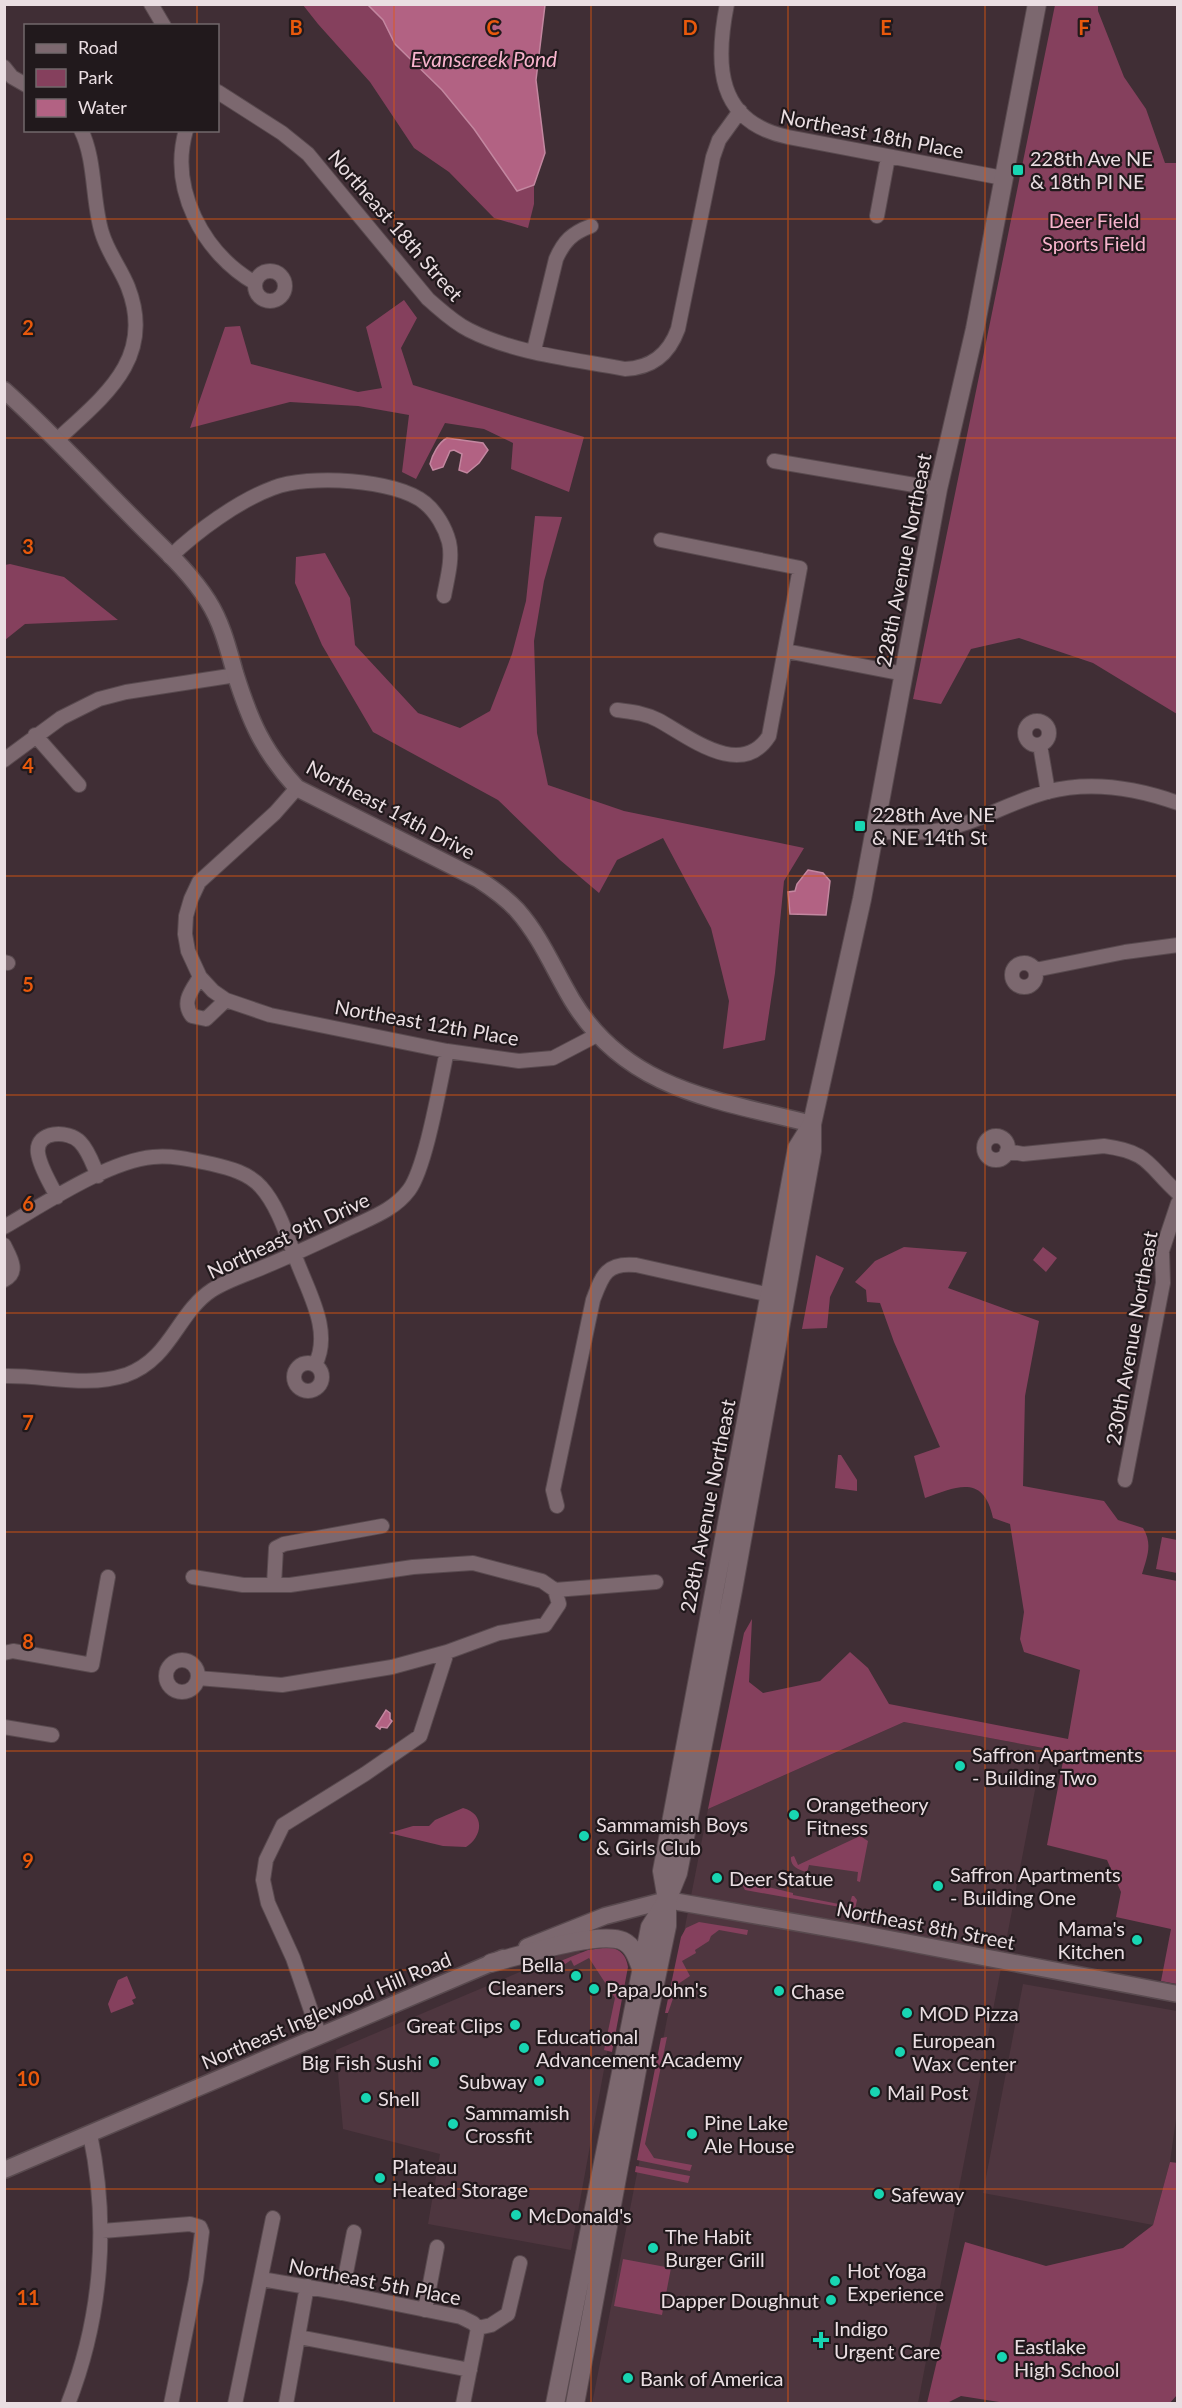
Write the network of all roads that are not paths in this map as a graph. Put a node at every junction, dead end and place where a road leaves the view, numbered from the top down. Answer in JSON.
{"nodes":[{"id":1,"x":151,"y":4,"type":"edge"},
{"id":2,"x":727,"y":4,"type":"edge"},
{"id":3,"x":1037,"y":4,"type":"edge"},
{"id":4,"x":163,"y":24,"type":"edge"},
{"id":5,"x":7,"y":77,"type":"edge"},
{"id":6,"x":24,"y":84,"type":"edge"},
{"id":7,"x":219,"y":93,"type":"edge"},
{"id":8,"x":740,"y":111,"type":"junction"},
{"id":9,"x":82,"y":132,"type":"edge"},
{"id":10,"x":186,"y":132,"type":"edge"},
{"id":11,"x":888,"y":157,"type":"junction"},
{"id":12,"x":1003,"y":178,"type":"junction"},
{"id":13,"x":877,"y":216,"type":"dead end"},
{"id":14,"x":591,"y":226,"type":"dead end"},
{"id":15,"x":255,"y":282,"type":"dead end"},
{"id":16,"x":534,"y":351,"type":"junction"},
{"id":17,"x":4,"y":390,"type":"edge"},
{"id":18,"x":57,"y":440,"type":"junction"},
{"id":19,"x":774,"y":461,"type":"dead end"},
{"id":20,"x":938,"y":489,"type":"junction"},
{"id":21,"x":661,"y":540,"type":"dead end"},
{"id":22,"x":170,"y":556,"type":"junction"},
{"id":23,"x":444,"y":596,"type":"dead end"},
{"id":24,"x":786,"y":651,"type":"junction"},
{"id":25,"x":904,"y":674,"type":"junction"},
{"id":26,"x":236,"y":675,"type":"junction"},
{"id":27,"x":617,"y":710,"type":"dead end"},
{"id":28,"x":35,"y":735,"type":"junction"},
{"id":29,"x":1040,"y":745,"type":"dead end"},
{"id":30,"x":4,"y":760,"type":"edge"},
{"id":31,"x":79,"y":785,"type":"dead end"},
{"id":32,"x":297,"y":788,"type":"junction"},
{"id":33,"x":1048,"y":792,"type":"junction"},
{"id":34,"x":1178,"y":803,"type":"edge"},
{"id":35,"x":876,"y":832,"type":"junction"},
{"id":36,"x":1178,"y":945,"type":"edge"},
{"id":37,"x":1035,"y":970,"type":"dead end"},
{"id":38,"x":200,"y":977,"type":"junction"},
{"id":39,"x":226,"y":1000,"type":"junction"},
{"id":40,"x":597,"y":1035,"type":"junction"},
{"id":41,"x":447,"y":1051,"type":"junction"},
{"id":42,"x":812,"y":1124,"type":"junction"},
{"id":43,"x":1007,"y":1151,"type":"dead end"},
{"id":44,"x":98,"y":1176,"type":"junction"},
{"id":45,"x":1178,"y":1193,"type":"edge"},
{"id":46,"x":57,"y":1197,"type":"junction"},
{"id":47,"x":1178,"y":1203,"type":"edge"},
{"id":48,"x":4,"y":1227,"type":"edge"},
{"id":49,"x":796,"y":1240,"type":"junction"},
{"id":50,"x":4,"y":1245,"type":"edge"},
{"id":51,"x":294,"y":1255,"type":"junction"},
{"id":52,"x":4,"y":1280,"type":"edge"},
{"id":53,"x":770,"y":1295,"type":"junction"},
{"id":54,"x":315,"y":1365,"type":"dead end"},
{"id":55,"x":4,"y":1376,"type":"edge"},
{"id":56,"x":1125,"y":1480,"type":"dead end"},
{"id":57,"x":557,"y":1506,"type":"dead end"},
{"id":58,"x":729,"y":1506,"type":"junction"},
{"id":59,"x":382,"y":1526,"type":"dead end"},
{"id":60,"x":108,"y":1577,"type":"dead end"},
{"id":61,"x":194,"y":1577,"type":"dead end"},
{"id":62,"x":656,"y":1582,"type":"dead end"},
{"id":63,"x":274,"y":1585,"type":"junction"},
{"id":64,"x":555,"y":1590,"type":"junction"},
{"id":65,"x":734,"y":1590,"type":"junction"},
{"id":66,"x":447,"y":1652,"type":"junction"},
{"id":67,"x":4,"y":1653,"type":"edge"},
{"id":68,"x":198,"y":1678,"type":"dead end"},
{"id":69,"x":4,"y":1727,"type":"edge"},
{"id":70,"x":52,"y":1735,"type":"dead end"},
{"id":71,"x":667,"y":1900,"type":"junction"},
{"id":72,"x":491,"y":1963,"type":"junction"},
{"id":73,"x":642,"y":1971,"type":"junction"},
{"id":74,"x":1178,"y":1994,"type":"edge"},
{"id":75,"x":319,"y":2034,"type":"junction"},
{"id":76,"x":90,"y":2134,"type":"junction"},
{"id":77,"x":4,"y":2170,"type":"edge"},
{"id":78,"x":608,"y":2177,"type":"junction"},
{"id":79,"x":273,"y":2218,"type":"dead end"},
{"id":80,"x":102,"y":2231,"type":"junction"},
{"id":81,"x":354,"y":2232,"type":"dead end"},
{"id":82,"x":436,"y":2247,"type":"dead end"},
{"id":83,"x":520,"y":2263,"type":"dead end"},
{"id":84,"x":261,"y":2279,"type":"junction"},
{"id":85,"x":307,"y":2286,"type":"junction"},
{"id":86,"x":342,"y":2293,"type":"junction"},
{"id":87,"x":424,"y":2310,"type":"junction"},
{"id":88,"x":478,"y":2328,"type":"junction"},
{"id":89,"x":299,"y":2337,"type":"junction"},
{"id":90,"x":563,"y":2362,"type":"junction"},
{"id":91,"x":470,"y":2370,"type":"junction"},
{"id":92,"x":68,"y":2403,"type":"edge"},
{"id":93,"x":171,"y":2403,"type":"edge"},
{"id":94,"x":235,"y":2403,"type":"edge"},
{"id":95,"x":286,"y":2403,"type":"edge"},
{"id":96,"x":464,"y":2403,"type":"edge"},
{"id":97,"x":555,"y":2403,"type":"edge"},
{"id":98,"x":563,"y":2403,"type":"edge"},
{"id":99,"x":575,"y":2403,"type":"edge"}],
"edges":[{"from":1,"to":4,"type":"street"},
{"from":2,"to":8,"type":"street","name":"Northeast 18th Place"},
{"from":3,"to":12,"type":"main road","name":"228th Avenue Northeast"},
{"from":5,"to":6,"type":"street"},
{"from":7,"to":16,"type":"street","name":"Northeast 18th Street"},
{"from":8,"to":11,"type":"street","name":"Northeast 18th Place"},
{"from":8,"to":16,"type":"street","name":"Northeast 18th Street"},
{"from":9,"to":18,"type":"street"},
{"from":10,"to":15,"type":"street"},
{"from":11,"to":12,"type":"street","name":"Northeast 18th Place"},
{"from":11,"to":13,"type":"street"},
{"from":12,"to":20,"type":"main road","name":"228th Avenue Northeast"},
{"from":14,"to":16,"type":"street"},
{"from":17,"to":18,"type":"street","name":"Northeast 14th Drive"},
{"from":18,"to":22,"type":"street","name":"Northeast 14th Drive"},
{"from":19,"to":20,"type":"street"},
{"from":20,"to":25,"type":"main road","name":"228th Avenue Northeast"},
{"from":21,"to":24,"type":"street"},
{"from":22,"to":23,"type":"street"},
{"from":22,"to":26,"type":"street","name":"Northeast 14th Drive"},
{"from":24,"to":25,"type":"street"},
{"from":24,"to":27,"type":"street"},
{"from":25,"to":35,"type":"main road","name":"228th Avenue Northeast"},
{"from":26,"to":28,"type":"street"},
{"from":26,"to":32,"type":"street","name":"Northeast 14th Drive"},
{"from":28,"to":30,"type":"street"},
{"from":28,"to":31,"type":"street"},
{"from":29,"to":33,"type":"street"},
{"from":32,"to":38,"type":"street"},
{"from":32,"to":40,"type":"street","name":"Northeast 14th Drive"},
{"from":33,"to":34,"type":"street"},
{"from":33,"to":35,"type":"street"},
{"from":35,"to":42,"type":"main road","name":"228th Avenue Northeast"},
{"from":36,"to":37,"type":"street"},
{"from":38,"to":39,"type":"street"},
{"from":38,"to":39,"type":"street"},
{"from":39,"to":41,"type":"street","name":"Northeast 12th Place"},
{"from":40,"to":41,"type":"street","name":"Northeast 12th Place"},
{"from":40,"to":42,"type":"street"},
{"from":41,"to":51,"type":"street","name":"Northeast 9th Drive"},
{"from":42,"to":49,"type":"main road","name":"228th Avenue Northeast"},
{"from":42,"to":53,"type":"main road","name":"228th Avenue Northeast"},
{"from":43,"to":45,"type":"street"},
{"from":44,"to":46,"type":"street"},
{"from":44,"to":46,"type":"street"},
{"from":44,"to":51,"type":"street"},
{"from":46,"to":48,"type":"street"},
{"from":47,"to":56,"type":"street","name":"230th Avenue Northeast"},
{"from":49,"to":53,"type":"main road"},
{"from":49,"to":65,"type":"main road","name":"228th Avenue Northeast"},
{"from":50,"to":52,"type":"street"},
{"from":51,"to":54,"type":"street"},
{"from":51,"to":55,"type":"street","name":"Northeast 9th Drive"},
{"from":53,"to":57,"type":"street"},
{"from":53,"to":58,"type":"main road","name":"228th Avenue Northeast"},
{"from":58,"to":65,"type":"main road"},
{"from":58,"to":71,"type":"main road","name":"228th Avenue Northeast"},
{"from":59,"to":63,"type":"street"},
{"from":60,"to":67,"type":"street"},
{"from":61,"to":63,"type":"street"},
{"from":62,"to":64,"type":"street"},
{"from":63,"to":64,"type":"street"},
{"from":64,"to":66,"type":"street"},
{"from":65,"to":71,"type":"main road","name":"228th Avenue Northeast"},
{"from":66,"to":68,"type":"street"},
{"from":66,"to":75,"type":"street"},
{"from":69,"to":70,"type":"street"},
{"from":71,"to":72,"type":"street","name":"Northeast Inglewood Hill Road"},
{"from":71,"to":73,"type":"main road","name":"228th Avenue Northeast"},
{"from":71,"to":74,"type":"street","name":"Northeast 8th Street"},
{"from":71,"to":78,"type":"main road","name":"228th Avenue Northeast"},
{"from":72,"to":73,"type":"main road"},
{"from":72,"to":75,"type":"street","name":"Northeast Inglewood Hill Road"},
{"from":73,"to":78,"type":"main road","name":"228th Avenue Northeast"},
{"from":75,"to":76,"type":"street","name":"Northeast Inglewood Hill Road"},
{"from":76,"to":77,"type":"street","name":"Northeast Inglewood Hill Road"},
{"from":76,"to":80,"type":"street"},
{"from":78,"to":90,"type":"main road","name":"228th Avenue Northeast"},
{"from":78,"to":99,"type":"main road","name":"228th Avenue Northeast"},
{"from":79,"to":84,"type":"street"},
{"from":80,"to":92,"type":"street"},
{"from":80,"to":93,"type":"street"},
{"from":81,"to":86,"type":"street"},
{"from":82,"to":87,"type":"street"},
{"from":83,"to":88,"type":"street"},
{"from":84,"to":85,"type":"street","name":"Northeast 5th Place"},
{"from":84,"to":94,"type":"street"},
{"from":85,"to":86,"type":"street","name":"Northeast 5th Place"},
{"from":85,"to":89,"type":"street"},
{"from":86,"to":87,"type":"street","name":"Northeast 5th Place"},
{"from":87,"to":88,"type":"street","name":"Northeast 5th Place"},
{"from":88,"to":91,"type":"street"},
{"from":89,"to":91,"type":"street"},
{"from":89,"to":95,"type":"street"},
{"from":90,"to":97,"type":"main road","name":"228th Avenue Northeast"},
{"from":90,"to":98,"type":"main road"},
{"from":91,"to":96,"type":"street"}]}
